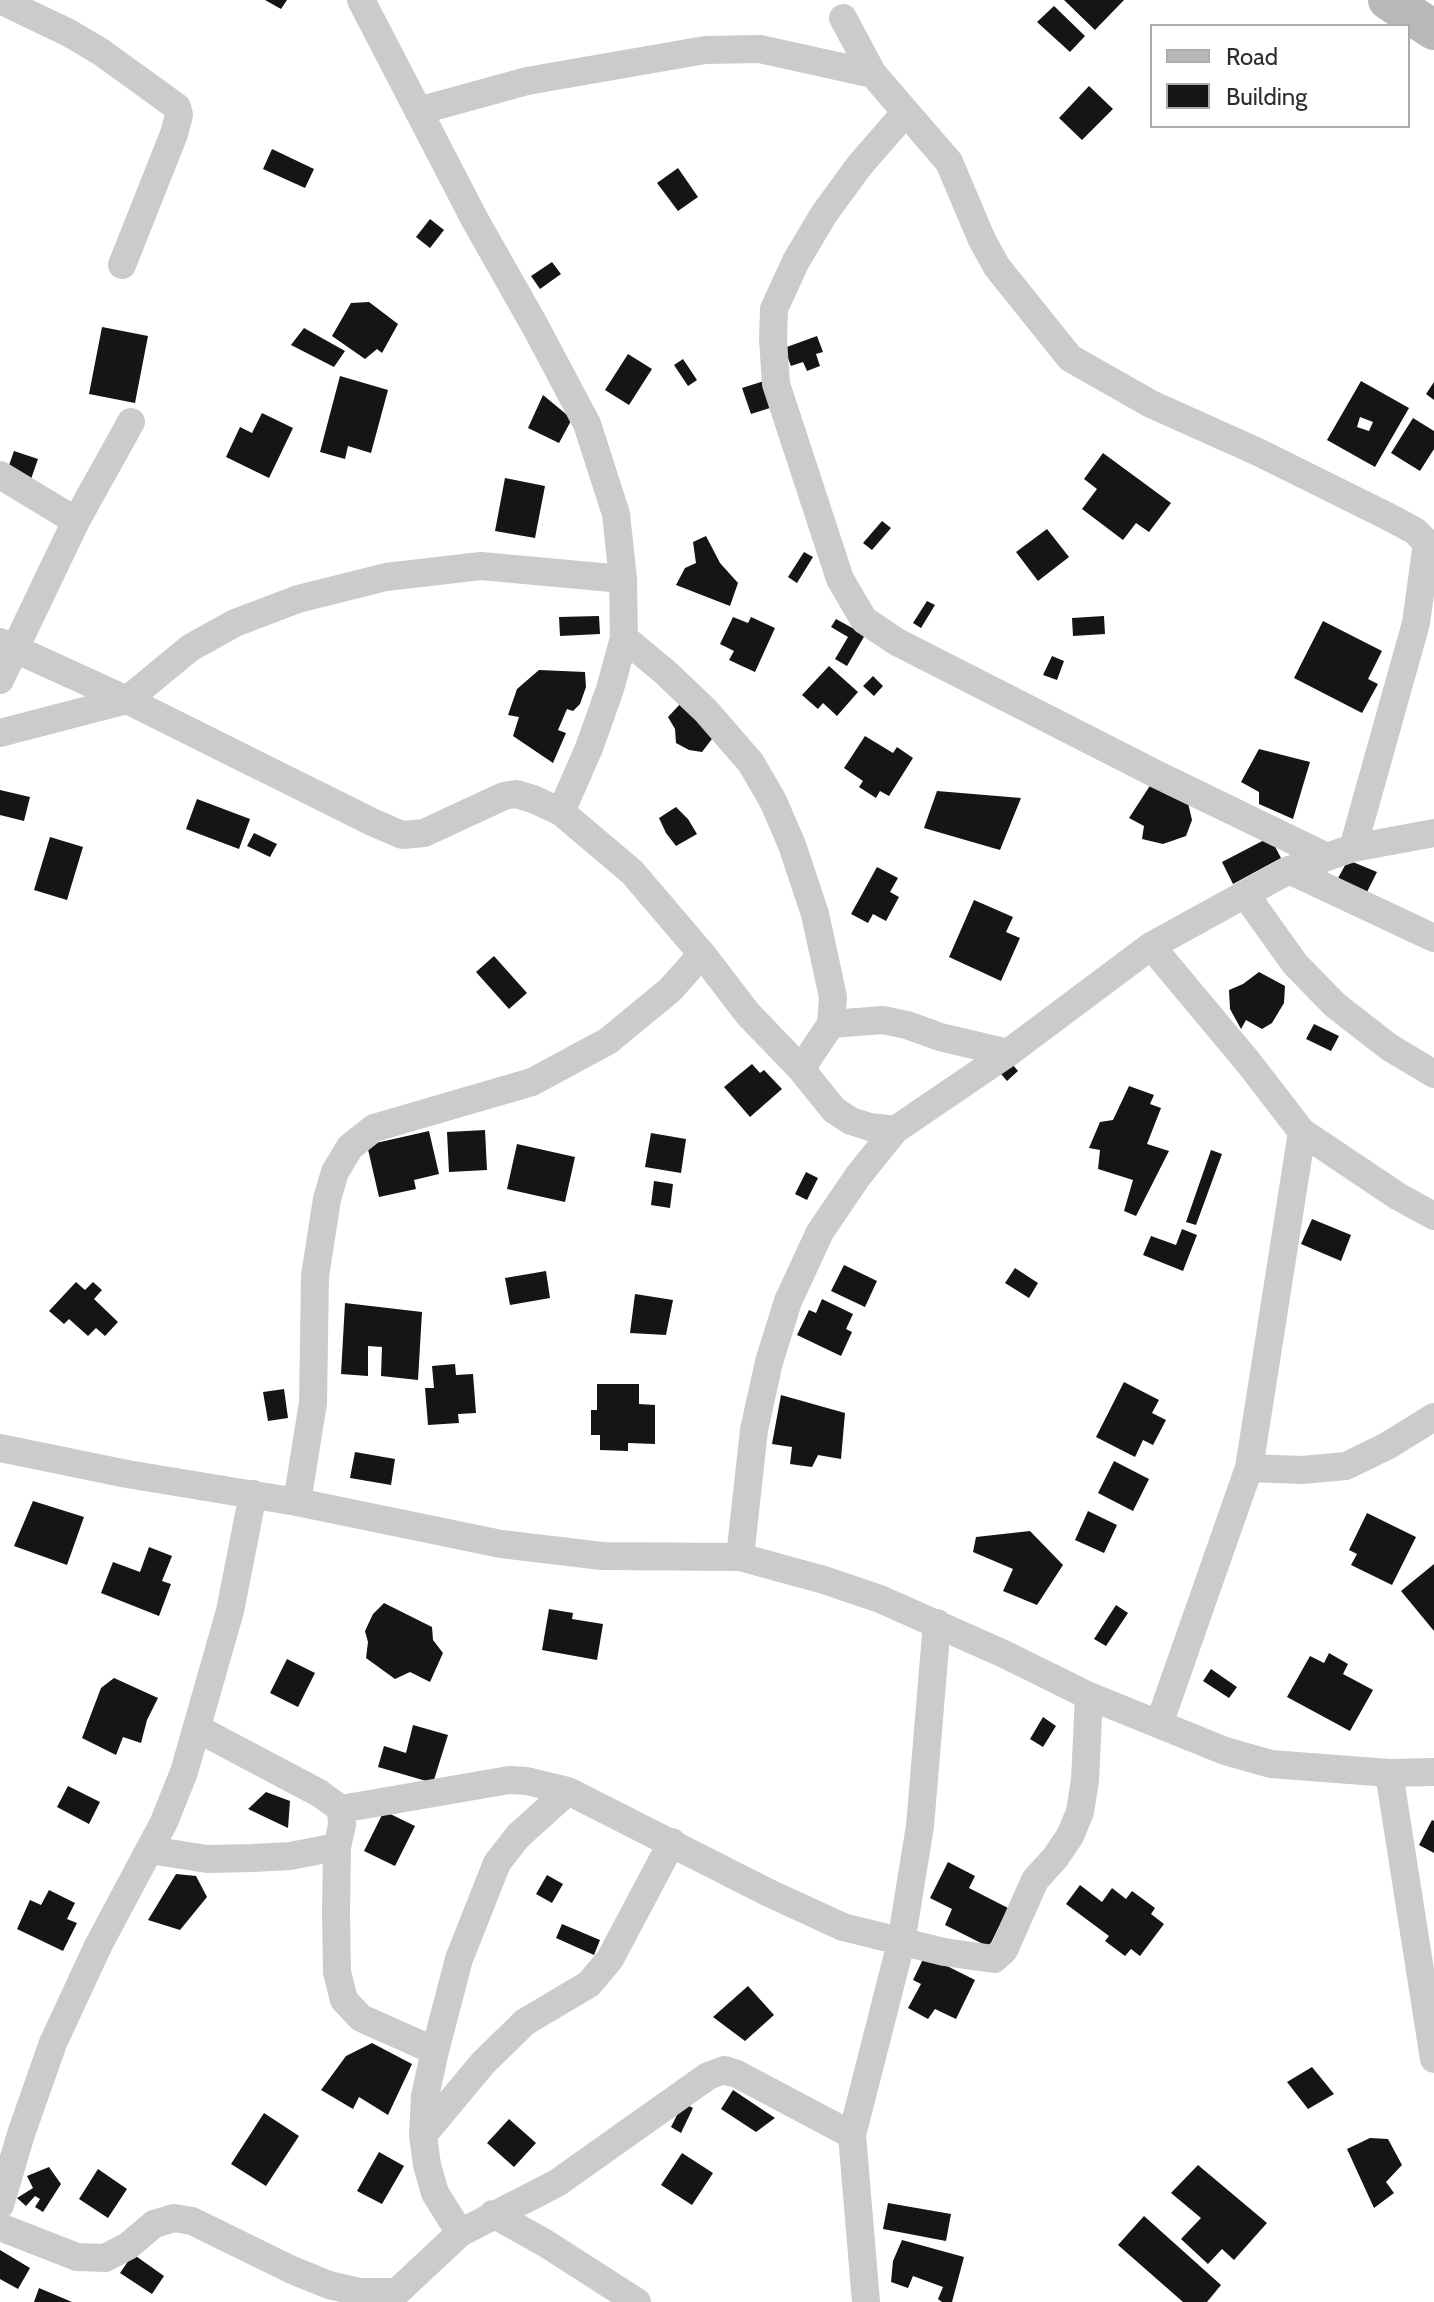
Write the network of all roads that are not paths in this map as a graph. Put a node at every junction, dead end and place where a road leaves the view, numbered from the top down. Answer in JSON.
{"nodes":[{"id":1,"x":0,"y":0,"type":"edge"},
{"id":2,"x":361,"y":0,"type":"edge"},
{"id":3,"x":1388,"y":0,"type":"edge"},
{"id":4,"x":843,"y":18,"type":"dead end"},
{"id":5,"x":1434,"y":30,"type":"edge"},
{"id":6,"x":873,"y":74,"type":"junction"},
{"id":7,"x":418,"y":111,"type":"junction"},
{"id":8,"x":905,"y":113,"type":"junction"},
{"id":9,"x":122,"y":265,"type":"dead end"},
{"id":10,"x":131,"y":422,"type":"dead end"},
{"id":11,"x":0,"y":475,"type":"edge"},
{"id":12,"x":76,"y":521,"type":"junction"},
{"id":13,"x":623,"y":579,"type":"junction"},
{"id":14,"x":624,"y":638,"type":"junction"},
{"id":15,"x":7,"y":646,"type":"edge"},
{"id":16,"x":0,"y":680,"type":"edge"},
{"id":17,"x":127,"y":700,"type":"junction"},
{"id":18,"x":0,"y":733,"type":"edge"},
{"id":19,"x":561,"y":812,"type":"junction"},
{"id":20,"x":1434,"y":833,"type":"edge"},
{"id":21,"x":1353,"y":848,"type":"junction"},
{"id":22,"x":1325,"y":856,"type":"junction"},
{"id":23,"x":1289,"y":870,"type":"junction"},
{"id":24,"x":1245,"y":894,"type":"junction"},
{"id":25,"x":1434,"y":938,"type":"edge"},
{"id":26,"x":1151,"y":946,"type":"junction"},
{"id":27,"x":702,"y":954,"type":"junction"},
{"id":28,"x":831,"y":1024,"type":"junction"},
{"id":29,"x":1008,"y":1053,"type":"junction"},
{"id":30,"x":801,"y":1069,"type":"junction"},
{"id":31,"x":1434,"y":1074,"type":"edge"},
{"id":32,"x":895,"y":1130,"type":"junction"},
{"id":33,"x":1302,"y":1132,"type":"junction"},
{"id":34,"x":1434,"y":1216,"type":"edge"},
{"id":35,"x":1434,"y":1417,"type":"edge"},
{"id":36,"x":0,"y":1448,"type":"edge"},
{"id":37,"x":1249,"y":1468,"type":"junction"},
{"id":38,"x":253,"y":1494,"type":"junction"},
{"id":39,"x":297,"y":1502,"type":"junction"},
{"id":40,"x":740,"y":1557,"type":"junction"},
{"id":41,"x":937,"y":1623,"type":"junction"},
{"id":42,"x":1089,"y":1696,"type":"junction"},
{"id":43,"x":1159,"y":1724,"type":"junction"},
{"id":44,"x":198,"y":1729,"type":"junction"},
{"id":45,"x":1434,"y":1772,"type":"edge"},
{"id":46,"x":1389,"y":1773,"type":"junction"},
{"id":47,"x":568,"y":1791,"type":"junction"},
{"id":48,"x":341,"y":1809,"type":"junction"},
{"id":49,"x":672,"y":1842,"type":"junction"},
{"id":50,"x":337,"y":1847,"type":"junction"},
{"id":51,"x":150,"y":1850,"type":"junction"},
{"id":52,"x":901,"y":1943,"type":"junction"},
{"id":53,"x":435,"y":2051,"type":"junction"},
{"id":54,"x":1434,"y":2059,"type":"edge"},
{"id":55,"x":423,"y":2135,"type":"junction"},
{"id":56,"x":852,"y":2135,"type":"junction"},
{"id":57,"x":0,"y":2205,"type":"edge"},
{"id":58,"x":493,"y":2214,"type":"junction"},
{"id":59,"x":0,"y":2227,"type":"edge"},
{"id":60,"x":460,"y":2233,"type":"junction"},
{"id":61,"x":637,"y":2302,"type":"edge"},
{"id":62,"x":866,"y":2302,"type":"edge"}],
"edges":[{"from":1,"to":9,"type":"street"},
{"from":2,"to":7,"type":"street"},
{"from":3,"to":5,"type":"street"},
{"from":4,"to":6,"type":"street"},
{"from":6,"to":7,"type":"street"},
{"from":6,"to":8,"type":"street"},
{"from":7,"to":13,"type":"street"},
{"from":8,"to":21,"type":"street"},
{"from":8,"to":22,"type":"street"},
{"from":10,"to":12,"type":"street"},
{"from":11,"to":12,"type":"street"},
{"from":12,"to":15,"type":"street"},
{"from":13,"to":14,"type":"street"},
{"from":13,"to":17,"type":"street"},
{"from":14,"to":19,"type":"street"},
{"from":14,"to":28,"type":"street"},
{"from":15,"to":16,"type":"street"},
{"from":15,"to":17,"type":"street"},
{"from":17,"to":18,"type":"street"},
{"from":17,"to":19,"type":"street"},
{"from":19,"to":27,"type":"street"},
{"from":20,"to":21,"type":"street"},
{"from":21,"to":22,"type":"street"},
{"from":22,"to":23,"type":"street"},
{"from":23,"to":24,"type":"street"},
{"from":23,"to":25,"type":"street"},
{"from":24,"to":26,"type":"street"},
{"from":24,"to":31,"type":"street"},
{"from":26,"to":29,"type":"street"},
{"from":26,"to":33,"type":"street"},
{"from":27,"to":30,"type":"street"},
{"from":27,"to":39,"type":"street"},
{"from":28,"to":29,"type":"street"},
{"from":28,"to":30,"type":"street"},
{"from":29,"to":32,"type":"street"},
{"from":30,"to":32,"type":"street"},
{"from":32,"to":40,"type":"street"},
{"from":33,"to":34,"type":"street"},
{"from":33,"to":37,"type":"street"},
{"from":35,"to":37,"type":"street"},
{"from":36,"to":38,"type":"street"},
{"from":37,"to":43,"type":"street"},
{"from":38,"to":39,"type":"street"},
{"from":38,"to":44,"type":"street"},
{"from":39,"to":40,"type":"street"},
{"from":40,"to":41,"type":"street"},
{"from":41,"to":42,"type":"street"},
{"from":41,"to":52,"type":"street"},
{"from":42,"to":43,"type":"street"},
{"from":42,"to":52,"type":"street"},
{"from":43,"to":46,"type":"street"},
{"from":44,"to":48,"type":"street"},
{"from":44,"to":51,"type":"street"},
{"from":45,"to":46,"type":"street"},
{"from":46,"to":54,"type":"street"},
{"from":47,"to":48,"type":"street"},
{"from":47,"to":49,"type":"street"},
{"from":47,"to":53,"type":"street"},
{"from":48,"to":50,"type":"street"},
{"from":49,"to":52,"type":"street"},
{"from":49,"to":55,"type":"street"},
{"from":50,"to":51,"type":"street"},
{"from":50,"to":53,"type":"street"},
{"from":51,"to":57,"type":"street"},
{"from":52,"to":56,"type":"street"},
{"from":53,"to":55,"type":"street"},
{"from":55,"to":60,"type":"street"},
{"from":56,"to":58,"type":"street"},
{"from":56,"to":62,"type":"street"},
{"from":58,"to":60,"type":"street"},
{"from":58,"to":61,"type":"street"},
{"from":59,"to":60,"type":"street"}]}
